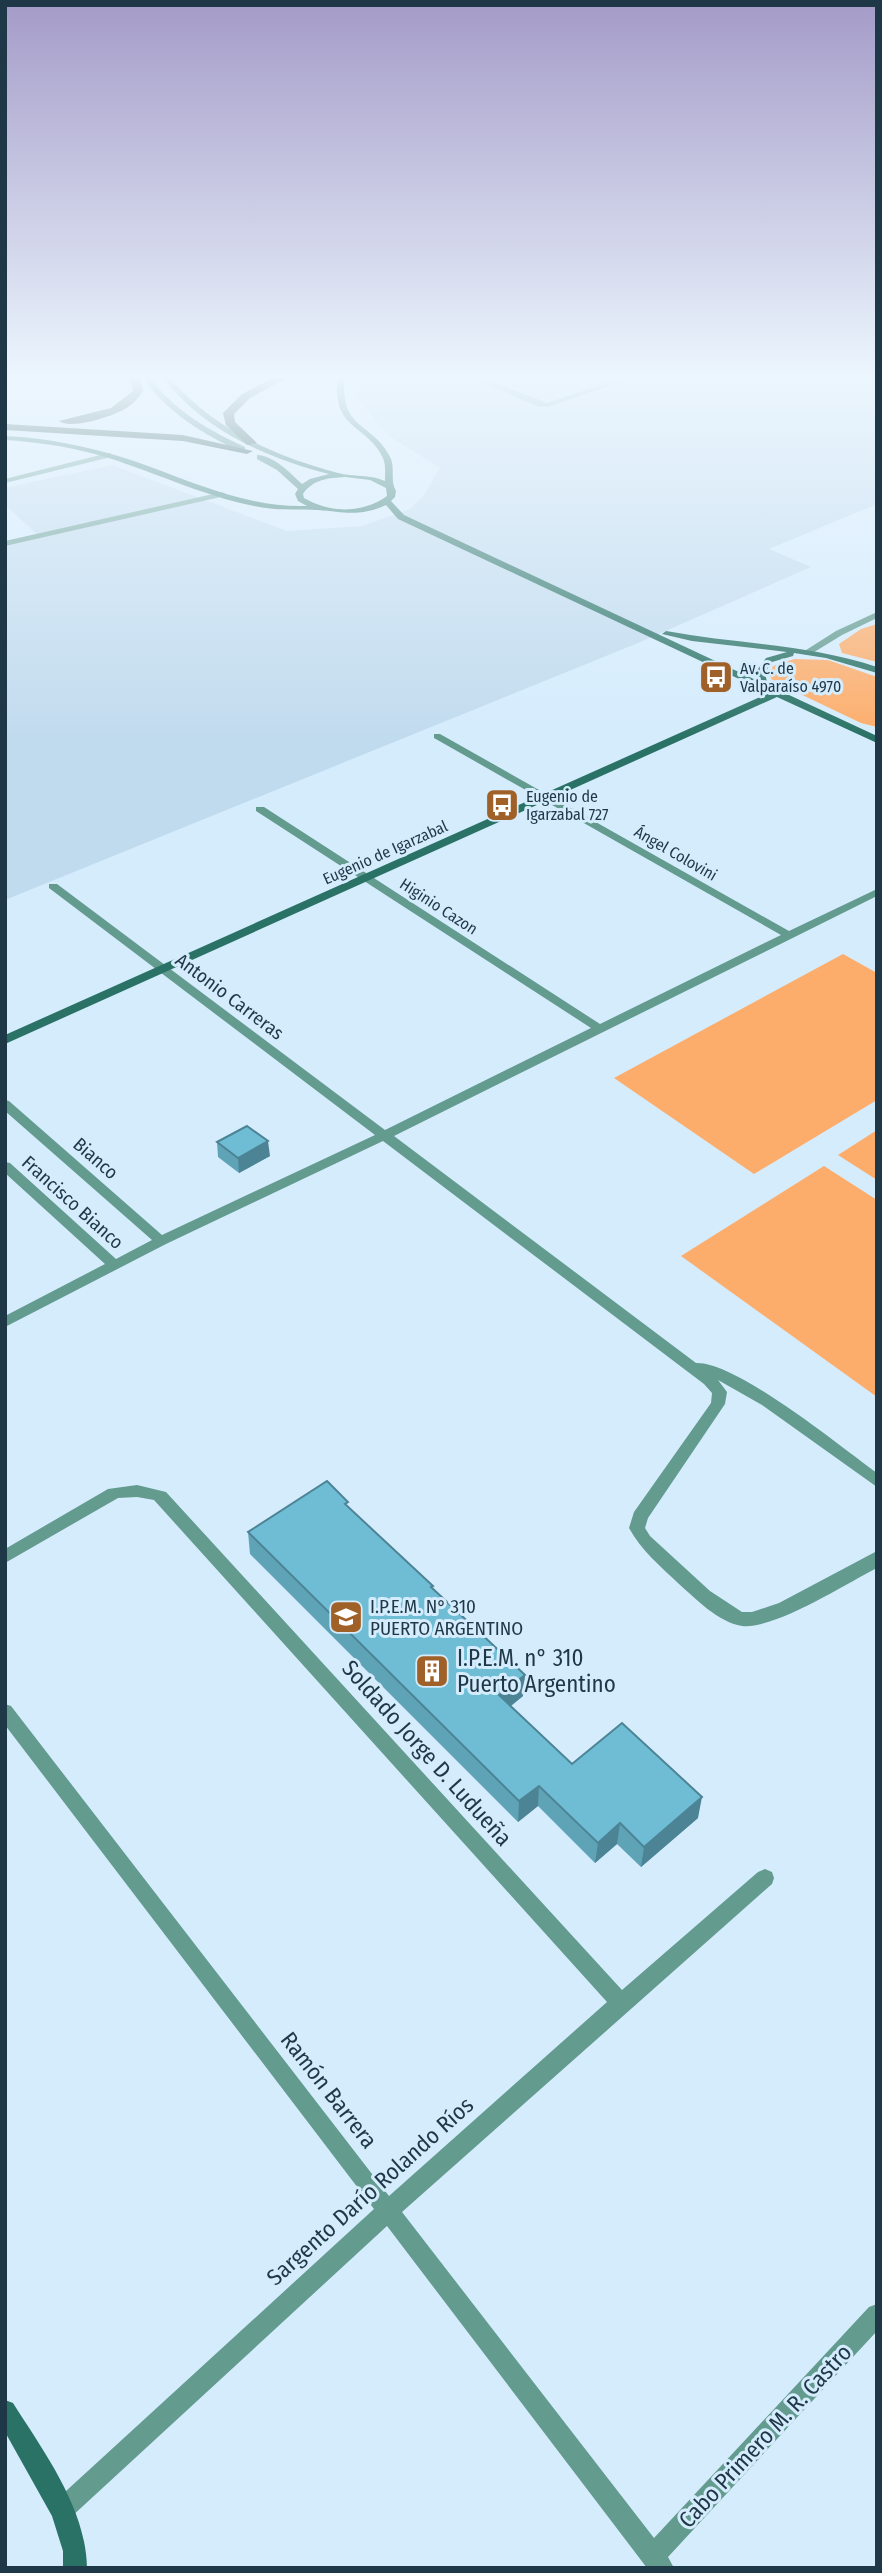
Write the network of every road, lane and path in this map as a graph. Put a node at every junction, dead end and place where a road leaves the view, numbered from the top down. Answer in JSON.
{"nodes":[{"id":1,"x":204,"y":498,"type":"edge"},
{"id":2,"x":236,"y":498,"type":"edge"},
{"id":3,"x":280,"y":498,"type":"edge"},
{"id":4,"x":304,"y":498,"type":"edge"},
{"id":5,"x":388,"y":498,"type":"edge"},
{"id":6,"x":387,"y":501,"type":"junction"},
{"id":7,"x":260,"y":505,"type":"junction"},
{"id":8,"x":319,"y":508,"type":"junction"},
{"id":9,"x":362,"y":510,"type":"junction"},
{"id":10,"x":401,"y":517,"type":"junction"},
{"id":11,"x":5,"y":544,"type":"edge"},
{"id":12,"x":877,"y":615,"type":"edge"},
{"id":13,"x":641,"y":628,"type":"junction"},
{"id":14,"x":808,"y":652,"type":"junction"},
{"id":15,"x":877,"y":670,"type":"edge"},
{"id":16,"x":777,"y":693,"type":"junction"},
{"id":17,"x":859,"y":732,"type":"junction"},
{"id":18,"x":877,"y":734,"type":"edge"},
{"id":19,"x":437,"y":736,"type":"dead end"},
{"id":20,"x":877,"y":740,"type":"edge"},
{"id":21,"x":544,"y":796,"type":"junction"},
{"id":22,"x":260,"y":809,"type":"dead end"},
{"id":23,"x":368,"y":878,"type":"junction"},
{"id":24,"x":53,"y":886,"type":"dead end"},
{"id":25,"x":877,"y":892,"type":"edge"},
{"id":26,"x":790,"y":936,"type":"junction"},
{"id":27,"x":162,"y":968,"type":"junction"},
{"id":28,"x":600,"y":1030,"type":"junction"},
{"id":29,"x":5,"y":1040,"type":"edge"},
{"id":30,"x":5,"y":1104,"type":"edge"},
{"id":31,"x":385,"y":1135,"type":"junction"},
{"id":32,"x":5,"y":1166,"type":"edge"},
{"id":33,"x":162,"y":1241,"type":"junction"},
{"id":34,"x":115,"y":1266,"type":"junction"},
{"id":35,"x":5,"y":1322,"type":"edge"},
{"id":36,"x":688,"y":1363,"type":"junction"},
{"id":37,"x":877,"y":1481,"type":"edge"},
{"id":38,"x":5,"y":1557,"type":"edge"},
{"id":39,"x":877,"y":1557,"type":"edge"},
{"id":40,"x":5,"y":1711,"type":"edge"},
{"id":41,"x":765,"y":1878,"type":"dead end"},
{"id":42,"x":620,"y":2002,"type":"junction"},
{"id":43,"x":389,"y":2208,"type":"junction"},
{"id":44,"x":877,"y":2315,"type":"edge"},
{"id":45,"x":5,"y":2411,"type":"edge"},
{"id":46,"x":61,"y":2511,"type":"junction"},
{"id":47,"x":658,"y":2562,"type":"edge"},
{"id":48,"x":77,"y":2567,"type":"edge"}],
"edges":[{"from":1,"to":11,"type":"street"},
{"from":2,"to":7,"type":"main road"},
{"from":3,"to":7,"type":"main road"},
{"from":4,"to":8,"type":"main road"},
{"from":5,"to":6,"type":"main road"},
{"from":6,"to":9,"type":"main road"},
{"from":6,"to":10,"type":"main road"},
{"from":7,"to":8,"type":"main road"},
{"from":8,"to":9,"type":"main road"},
{"from":9,"to":10,"type":"main road"},
{"from":10,"to":13,"type":"main road"},
{"from":12,"to":14,"type":"street"},
{"from":13,"to":14,"type":"main road"},
{"from":13,"to":16,"type":"main road"},
{"from":14,"to":15,"type":"main road"},
{"from":14,"to":16,"type":"main road"},
{"from":16,"to":17,"type":"main road"},
{"from":16,"to":21,"type":"main road","name":"Eugenio de Igarzabal"},
{"from":17,"to":18,"type":"main road"},
{"from":17,"to":20,"type":"main road"},
{"from":19,"to":21,"type":"street","name":"Ángel Colovini"},
{"from":21,"to":23,"type":"main road","name":"Eugenio de Igarzabal"},
{"from":21,"to":26,"type":"street","name":"Ángel Colovini"},
{"from":22,"to":23,"type":"street","name":"Higinio Cazon"},
{"from":23,"to":27,"type":"main road","name":"Eugenio de Igarzabal"},
{"from":23,"to":28,"type":"street","name":"Higinio Cazon"},
{"from":24,"to":27,"type":"street","name":"Antonio Carreras"},
{"from":25,"to":26,"type":"street"},
{"from":26,"to":28,"type":"street"},
{"from":27,"to":29,"type":"main road","name":"Eugenio de Igarzabal"},
{"from":27,"to":31,"type":"street","name":"Antonio Carreras"},
{"from":28,"to":31,"type":"street"},
{"from":30,"to":33,"type":"street","name":"Bianco"},
{"from":31,"to":33,"type":"street"},
{"from":31,"to":36,"type":"street","name":"Antonio Carreras"},
{"from":32,"to":34,"type":"street","name":"Francisco Bianco"},
{"from":33,"to":34,"type":"street"},
{"from":34,"to":35,"type":"street"},
{"from":36,"to":37,"type":"street"},
{"from":36,"to":39,"type":"street"},
{"from":38,"to":42,"type":"street","name":"Soldado Jorge D. Ludueña"},
{"from":40,"to":43,"type":"street","name":"Ramón Barrera"},
{"from":41,"to":42,"type":"street","name":"Sargento Darío Rolando Ríos"},
{"from":42,"to":43,"type":"street","name":"Sargento Darío Rolando Ríos"},
{"from":43,"to":46,"type":"street","name":"Sargento Darío Rolando Ríos"},
{"from":43,"to":47,"type":"street","name":"Ramón Barrera"},
{"from":44,"to":47,"type":"street","name":"Cabo Primero M. R. Castro"},
{"from":45,"to":46,"type":"main road"},
{"from":46,"to":48,"type":"main road"}]}
